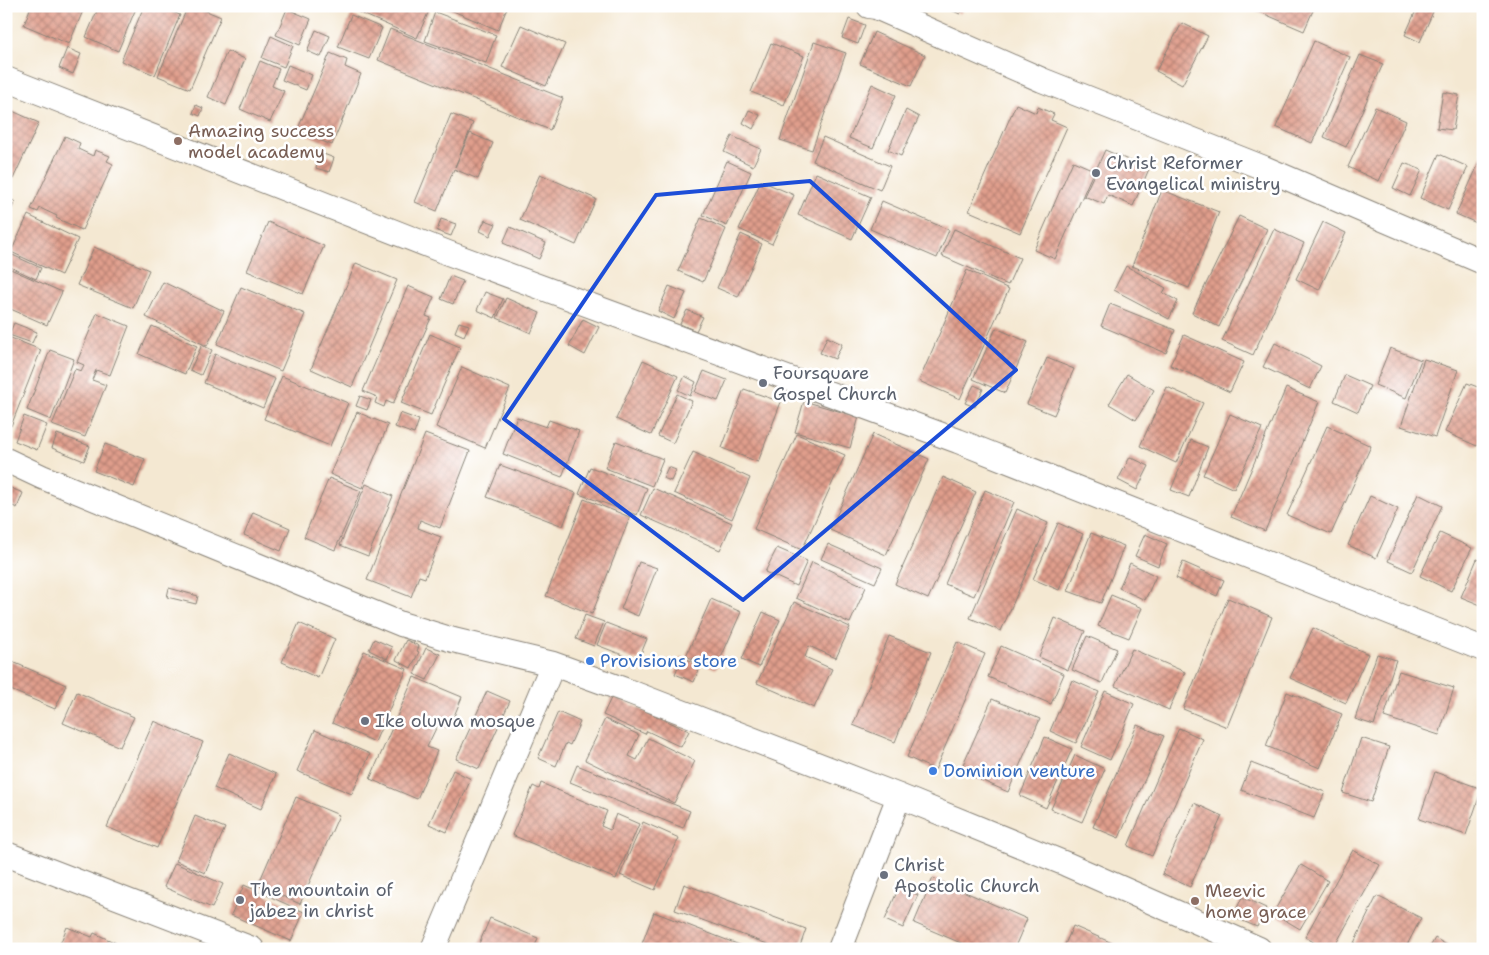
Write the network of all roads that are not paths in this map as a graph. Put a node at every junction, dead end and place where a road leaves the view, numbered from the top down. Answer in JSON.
{"nodes":[{"id":1,"x":869,"y":6,"type":"edge"},
{"id":2,"x":6,"y":79,"type":"edge"},
{"id":3,"x":1483,"y":262,"type":"edge"},
{"id":4,"x":6,"y":460,"type":"edge"},
{"id":5,"x":1483,"y":649,"type":"edge"},
{"id":6,"x":553,"y":664,"type":"junction"},
{"id":7,"x":899,"y":796,"type":"junction"},
{"id":8,"x":6,"y":854,"type":"edge"},
{"id":9,"x":1245,"y":946,"type":"edge"},
{"id":10,"x":252,"y":949,"type":"edge"},
{"id":11,"x":433,"y":949,"type":"edge"},
{"id":12,"x":840,"y":949,"type":"edge"}],
"edges":[{"from":1,"to":3,"type":"street"},
{"from":2,"to":5,"type":"street"},
{"from":4,"to":6,"type":"street"},
{"from":6,"to":7,"type":"street"},
{"from":6,"to":11,"type":"street"},
{"from":7,"to":9,"type":"street"},
{"from":7,"to":12,"type":"street"},
{"from":8,"to":10,"type":"street"}]}
